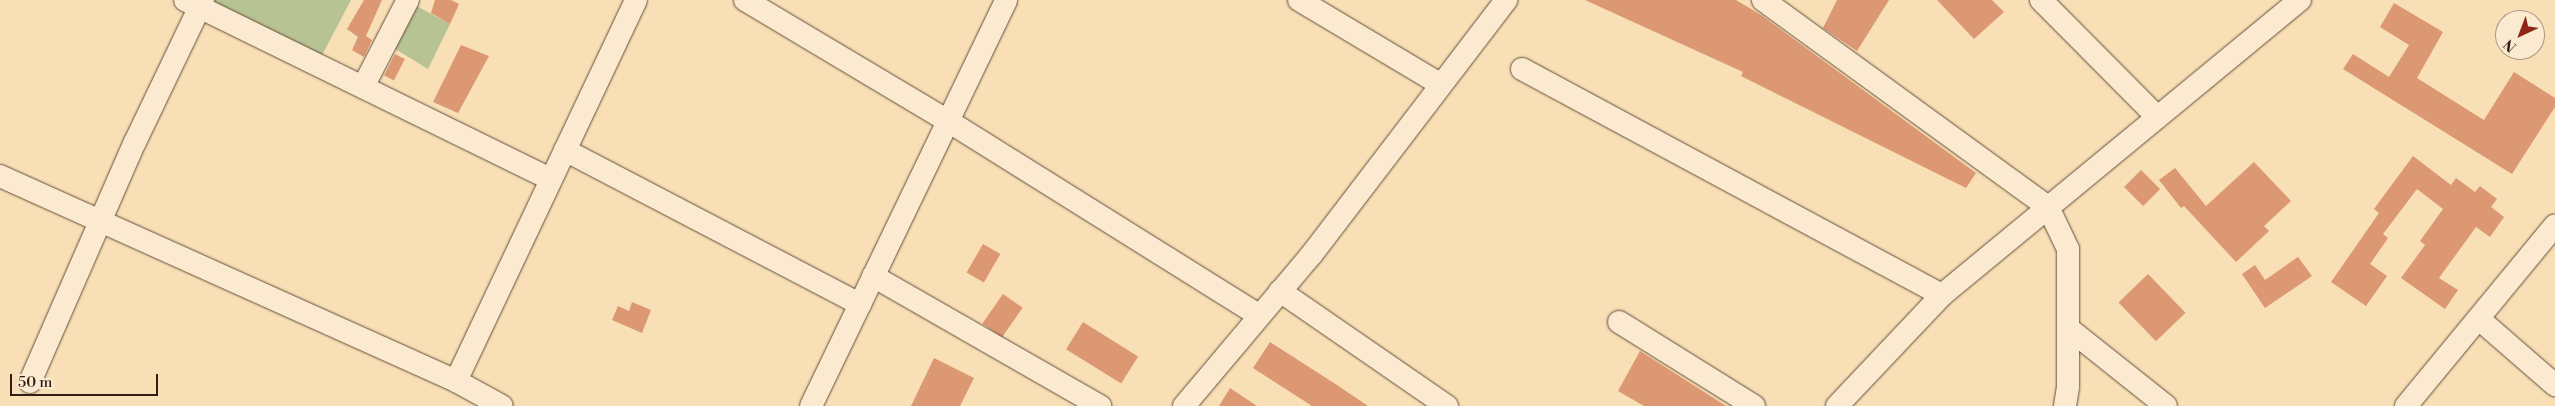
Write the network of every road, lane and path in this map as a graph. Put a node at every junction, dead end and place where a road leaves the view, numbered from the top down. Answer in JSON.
{"nodes":[{"id":1,"x":408,"y":0,"type":"edge"},
{"id":2,"x":636,"y":0,"type":"edge"},
{"id":3,"x":745,"y":0,"type":"edge"},
{"id":4,"x":1006,"y":0,"type":"edge"},
{"id":5,"x":1299,"y":0,"type":"edge"},
{"id":6,"x":1506,"y":0,"type":"edge"},
{"id":7,"x":1763,"y":0,"type":"edge"},
{"id":8,"x":2041,"y":0,"type":"edge"},
{"id":9,"x":2300,"y":0,"type":"edge"},
{"id":10,"x":196,"y":2,"type":"edge"},
{"id":11,"x":1522,"y":69,"type":"dead end"},
{"id":12,"x":1440,"y":84,"type":"junction"},
{"id":13,"x":363,"y":87,"type":"junction"},
{"id":14,"x":2156,"y":116,"type":"junction"},
{"id":15,"x":948,"y":121,"type":"junction"},
{"id":16,"x":565,"y":150,"type":"junction"},
{"id":17,"x":0,"y":176,"type":"edge"},
{"id":18,"x":551,"y":179,"type":"junction"},
{"id":19,"x":2048,"y":207,"type":"junction"},
{"id":20,"x":101,"y":222,"type":"junction"},
{"id":21,"x":2555,"y":225,"type":"edge"},
{"id":22,"x":874,"y":276,"type":"junction"},
{"id":23,"x":1280,"y":291,"type":"junction"},
{"id":24,"x":1942,"y":295,"type":"junction"},
{"id":25,"x":860,"y":304,"type":"junction"},
{"id":26,"x":1259,"y":315,"type":"junction"},
{"id":27,"x":2478,"y":319,"type":"junction"},
{"id":28,"x":1619,"y":322,"type":"dead end"},
{"id":29,"x":2068,"y":328,"type":"junction"},
{"id":30,"x":456,"y":381,"type":"junction"},
{"id":31,"x":30,"y":382,"type":"dead end"},
{"id":32,"x":2555,"y":386,"type":"edge"},
{"id":33,"x":502,"y":406,"type":"edge"},
{"id":34,"x":811,"y":406,"type":"edge"},
{"id":35,"x":1100,"y":406,"type":"edge"},
{"id":36,"x":1184,"y":406,"type":"edge"},
{"id":37,"x":1447,"y":406,"type":"edge"},
{"id":38,"x":1754,"y":406,"type":"edge"},
{"id":39,"x":1837,"y":406,"type":"edge"},
{"id":40,"x":2065,"y":406,"type":"edge"},
{"id":41,"x":2166,"y":406,"type":"edge"},
{"id":42,"x":2406,"y":406,"type":"edge"}],
"edges":[{"from":1,"to":13,"type":"street"},
{"from":2,"to":16,"type":"street"},
{"from":3,"to":15,"type":"street"},
{"from":4,"to":15,"type":"street"},
{"from":5,"to":12,"type":"street"},
{"from":6,"to":12,"type":"street"},
{"from":7,"to":19,"type":"street"},
{"from":8,"to":14,"type":"street"},
{"from":9,"to":14,"type":"street"},
{"from":10,"to":13,"type":"street"},
{"from":10,"to":20,"type":"street"},
{"from":11,"to":24,"type":"street"},
{"from":12,"to":23,"type":"street"},
{"from":13,"to":18,"type":"street"},
{"from":14,"to":19,"type":"street"},
{"from":15,"to":22,"type":"street"},
{"from":15,"to":26,"type":"street"},
{"from":16,"to":18,"type":"street"},
{"from":16,"to":25,"type":"street"},
{"from":17,"to":20,"type":"street"},
{"from":18,"to":30,"type":"street"},
{"from":19,"to":24,"type":"street"},
{"from":19,"to":29,"type":"street"},
{"from":20,"to":30,"type":"street"},
{"from":20,"to":31,"type":"street"},
{"from":21,"to":27,"type":"street"},
{"from":22,"to":25,"type":"street"},
{"from":22,"to":35,"type":"street"},
{"from":23,"to":26,"type":"street"},
{"from":23,"to":37,"type":"street"},
{"from":24,"to":39,"type":"street"},
{"from":25,"to":34,"type":"street"},
{"from":26,"to":36,"type":"street"},
{"from":27,"to":32,"type":"street"},
{"from":27,"to":42,"type":"street"},
{"from":28,"to":38,"type":"street"},
{"from":29,"to":40,"type":"street"},
{"from":29,"to":41,"type":"street"},
{"from":30,"to":33,"type":"street"}]}
